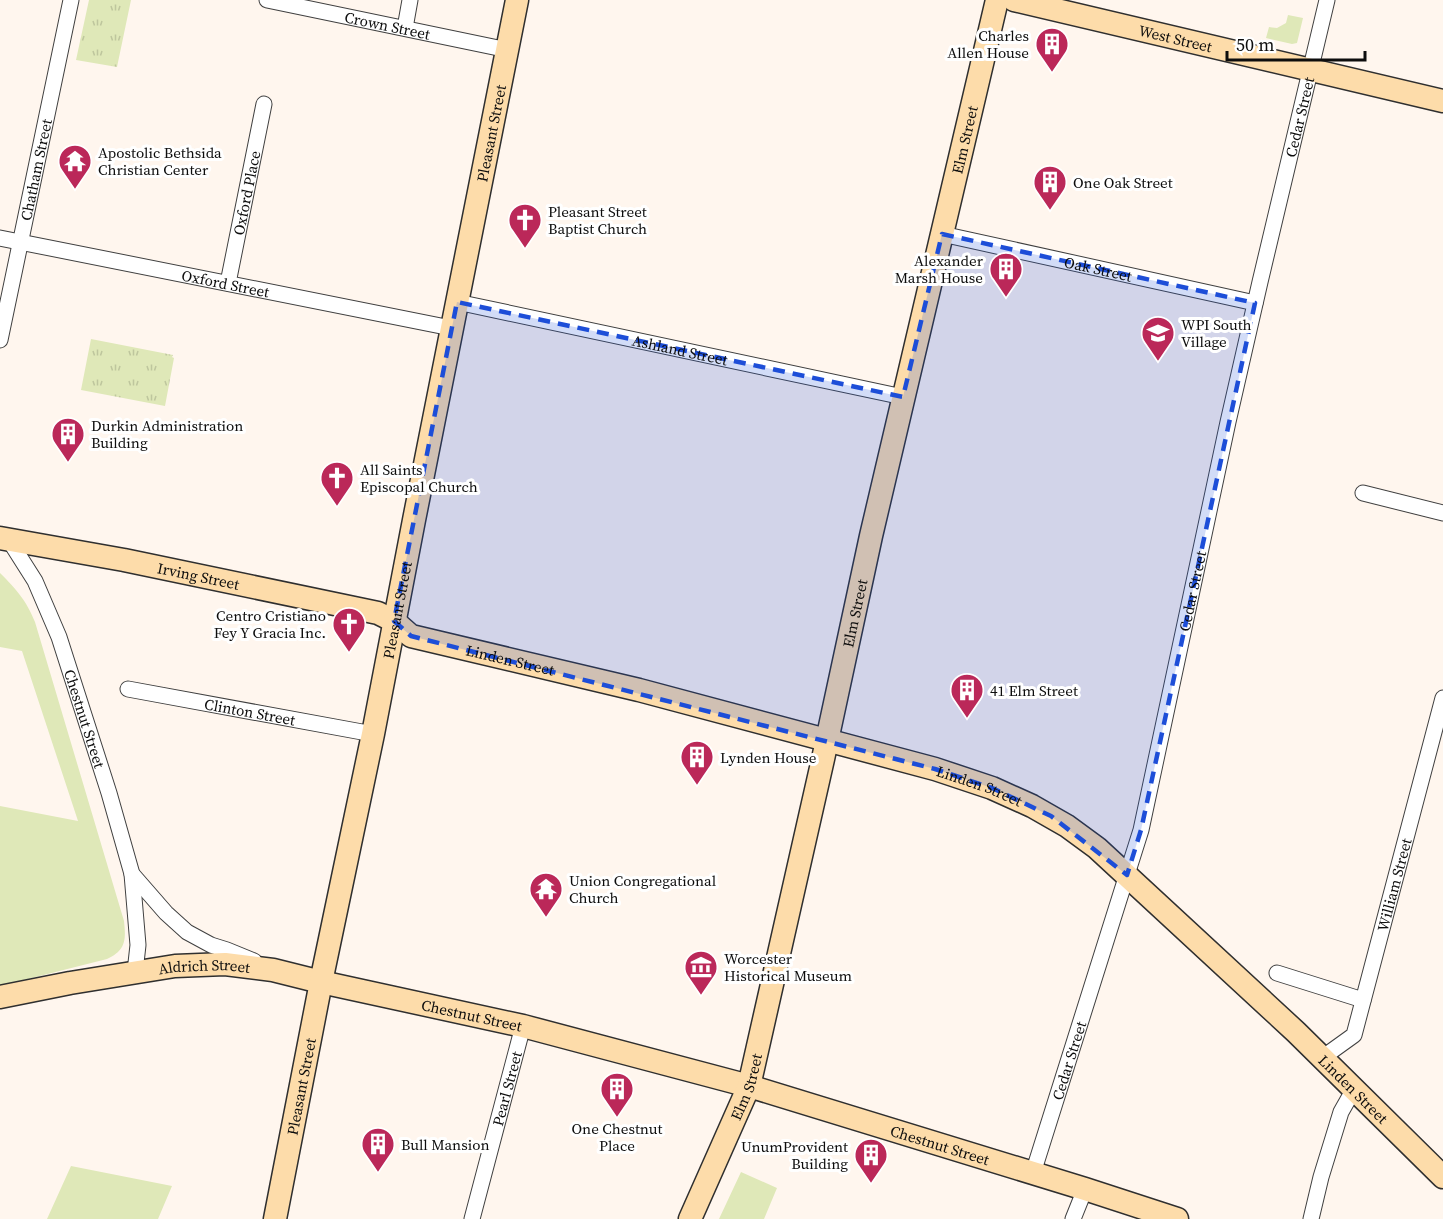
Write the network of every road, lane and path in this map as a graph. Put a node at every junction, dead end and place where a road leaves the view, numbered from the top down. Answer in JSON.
{"nodes":[{"id":1,"x":71,"y":0,"type":"edge"},
{"id":2,"x":267,"y":0,"type":"edge"},
{"id":3,"x":410,"y":0,"type":"edge"},
{"id":4,"x":517,"y":0,"type":"edge"},
{"id":5,"x":997,"y":0,"type":"edge"},
{"id":6,"x":1014,"y":0,"type":"edge"},
{"id":7,"x":1327,"y":0,"type":"edge"},
{"id":8,"x":287,"y":2,"type":"edge"},
{"id":9,"x":405,"y":28,"type":"junction"},
{"id":10,"x":508,"y":50,"type":"junction"},
{"id":11,"x":1311,"y":70,"type":"junction"},
{"id":12,"x":1443,"y":101,"type":"edge"},
{"id":13,"x":264,"y":104,"type":"dead end"},
{"id":14,"x":942,"y":234,"type":"junction"},
{"id":15,"x":0,"y":238,"type":"edge"},
{"id":16,"x":21,"y":242,"type":"junction"},
{"id":17,"x":228,"y":283,"type":"junction"},
{"id":18,"x":457,"y":302,"type":"junction"},
{"id":19,"x":1255,"y":303,"type":"junction"},
{"id":20,"x":452,"y":328,"type":"junction"},
{"id":21,"x":0,"y":340,"type":"edge"},
{"id":22,"x":903,"y":397,"type":"junction"},
{"id":23,"x":1363,"y":493,"type":"dead end"},
{"id":24,"x":1443,"y":513,"type":"edge"},
{"id":25,"x":4,"y":539,"type":"edge"},
{"id":26,"x":394,"y":621,"type":"junction"},
{"id":27,"x":128,"y":689,"type":"dead end"},
{"id":28,"x":1443,"y":698,"type":"edge"},
{"id":29,"x":373,"y":734,"type":"junction"},
{"id":30,"x":827,"y":740,"type":"junction"},
{"id":31,"x":132,"y":874,"type":"junction"},
{"id":32,"x":1126,"y":875,"type":"junction"},
{"id":33,"x":273,"y":970,"type":"junction"},
{"id":34,"x":135,"y":972,"type":"junction"},
{"id":35,"x":1277,"y":973,"type":"dead end"},
{"id":36,"x":321,"y":982,"type":"junction"},
{"id":37,"x":0,"y":997,"type":"edge"},
{"id":38,"x":1363,"y":1000,"type":"junction"},
{"id":39,"x":523,"y":1026,"type":"junction"},
{"id":40,"x":1322,"y":1058,"type":"junction"},
{"id":41,"x":749,"y":1086,"type":"junction"},
{"id":42,"x":1354,"y":1089,"type":"junction"},
{"id":43,"x":1033,"y":1173,"type":"junction"},
{"id":44,"x":1443,"y":1177,"type":"edge"},
{"id":45,"x":1085,"y":1189,"type":"junction"},
{"id":46,"x":276,"y":1219,"type":"edge"},
{"id":47,"x":472,"y":1219,"type":"edge"},
{"id":48,"x":690,"y":1219,"type":"edge"},
{"id":49,"x":1073,"y":1219,"type":"edge"},
{"id":50,"x":1177,"y":1219,"type":"edge"},
{"id":51,"x":1311,"y":1219,"type":"edge"}],
"edges":[{"from":1,"to":16,"type":"street","name":"Chatham Street"},
{"from":2,"to":8,"type":"street","name":"Crown Street"},
{"from":3,"to":9,"type":"street"},
{"from":4,"to":10,"type":"main road","name":"Pleasant Street"},
{"from":5,"to":14,"type":"main road","name":"Elm Street"},
{"from":6,"to":11,"type":"main road","name":"West Street"},
{"from":7,"to":11,"type":"street","name":"Cedar Street"},
{"from":8,"to":9,"type":"street","name":"Crown Street"},
{"from":9,"to":10,"type":"street","name":"Crown Street"},
{"from":10,"to":18,"type":"main road","name":"Pleasant Street"},
{"from":11,"to":12,"type":"main road","name":"West Street"},
{"from":11,"to":19,"type":"street","name":"Cedar Street"},
{"from":13,"to":17,"type":"street","name":"Oxford Place"},
{"from":14,"to":19,"type":"street","name":"Oak Street"},
{"from":14,"to":22,"type":"main road","name":"Elm Street"},
{"from":15,"to":16,"type":"street","name":"Oxford Street"},
{"from":16,"to":17,"type":"street","name":"Oxford Street"},
{"from":16,"to":21,"type":"street","name":"Chatham Street"},
{"from":17,"to":20,"type":"street","name":"Oxford Street"},
{"from":18,"to":20,"type":"main road","name":"Pleasant Street"},
{"from":18,"to":22,"type":"street","name":"Ashland Street"},
{"from":19,"to":32,"type":"street","name":"Cedar Street"},
{"from":20,"to":26,"type":"main road","name":"Pleasant Street"},
{"from":22,"to":30,"type":"main road","name":"Elm Street"},
{"from":23,"to":24,"type":"street"},
{"from":25,"to":26,"type":"main road","name":"Irving Street"},
{"from":25,"to":31,"type":"street","name":"Chestnut Street"},
{"from":26,"to":29,"type":"main road","name":"Pleasant Street"},
{"from":26,"to":30,"type":"main road","name":"Linden Street"},
{"from":27,"to":29,"type":"street","name":"Clinton Street"},
{"from":28,"to":38,"type":"street","name":"William Street"},
{"from":29,"to":36,"type":"main road","name":"Pleasant Street"},
{"from":30,"to":32,"type":"main road","name":"Linden Street"},
{"from":30,"to":41,"type":"main road","name":"Elm Street"},
{"from":31,"to":33,"type":"street","name":"Chestnut Street"},
{"from":31,"to":34,"type":"street","name":"Aldrich Street"},
{"from":32,"to":40,"type":"main road","name":"Linden Street"},
{"from":32,"to":43,"type":"street","name":"Cedar Street"},
{"from":33,"to":34,"type":"main road","name":"Aldrich Street"},
{"from":33,"to":36,"type":"main road","name":"Chestnut Street"},
{"from":34,"to":37,"type":"main road","name":"Aldrich Street"},
{"from":35,"to":38,"type":"street"},
{"from":36,"to":39,"type":"main road","name":"Chestnut Street"},
{"from":36,"to":46,"type":"main road","name":"Pleasant Street"},
{"from":38,"to":40,"type":"street","name":"William Street"},
{"from":39,"to":41,"type":"main road","name":"Chestnut Street"},
{"from":39,"to":47,"type":"street","name":"Pearl Street"},
{"from":40,"to":42,"type":"main road","name":"Linden Street"},
{"from":41,"to":43,"type":"main road","name":"Chestnut Street"},
{"from":41,"to":48,"type":"main road","name":"Elm Street"},
{"from":42,"to":44,"type":"main road","name":"Linden Street"},
{"from":42,"to":51,"type":"street"},
{"from":43,"to":45,"type":"main road","name":"Chestnut Street"},
{"from":45,"to":49,"type":"street"},
{"from":45,"to":50,"type":"main road","name":"Chestnut Street"}]}
